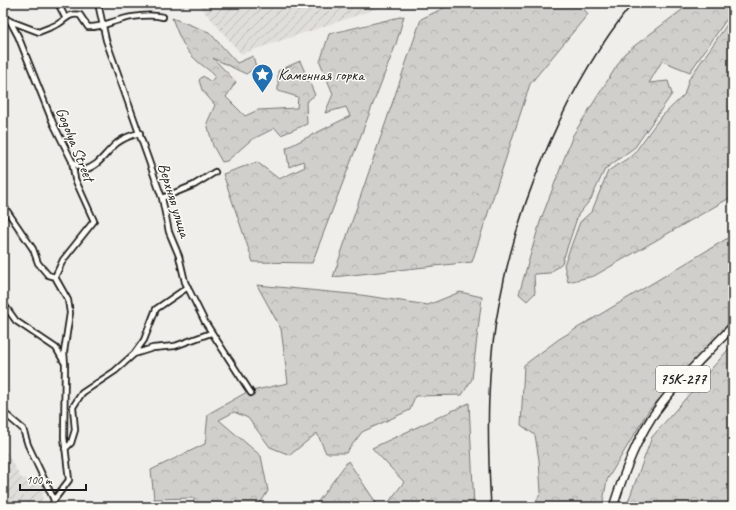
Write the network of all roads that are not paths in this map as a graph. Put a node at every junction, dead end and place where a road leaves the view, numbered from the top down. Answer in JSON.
{"nodes":[{"id":1,"x":58,"y":3,"type":"edge"},
{"id":2,"x":98,"y":3,"type":"edge"},
{"id":3,"x":3,"y":17,"type":"edge"},
{"id":4,"x":65,"y":17,"type":"junction"},
{"id":5,"x":164,"y":17,"type":"dead end"},
{"id":6,"x":10,"y":22,"type":"junction"},
{"id":7,"x":104,"y":25,"type":"junction"},
{"id":8,"x":140,"y":133,"type":"junction"},
{"id":9,"x":72,"y":161,"type":"junction"},
{"id":10,"x":215,"y":172,"type":"dead end"},
{"id":11,"x":162,"y":198,"type":"junction"},
{"id":12,"x":3,"y":205,"type":"edge"},
{"id":13,"x":54,"y":277,"type":"junction"},
{"id":14,"x":188,"y":287,"type":"junction"},
{"id":15,"x":3,"y":303,"type":"edge"},
{"id":16,"x":733,"y":326,"type":"edge"},
{"id":17,"x":211,"y":333,"type":"junction"},
{"id":18,"x":134,"y":354,"type":"junction"},
{"id":19,"x":65,"y":365,"type":"junction"},
{"id":20,"x":251,"y":393,"type":"dead end"},
{"id":21,"x":3,"y":412,"type":"edge"},
{"id":22,"x":65,"y":449,"type":"junction"},
{"id":23,"x":54,"y":500,"type":"junction"},
{"id":24,"x":52,"y":507,"type":"edge"},
{"id":25,"x":613,"y":507,"type":"edge"}],
"edges":[{"from":1,"to":4,"type":"street"},
{"from":2,"to":7,"type":"street","name":"Верхняя улица"},
{"from":3,"to":6,"type":"street","name":"Gogolya Street"},
{"from":4,"to":6,"type":"street"},
{"from":4,"to":7,"type":"street"},
{"from":5,"to":7,"type":"street"},
{"from":6,"to":9,"type":"street","name":"Gogolya Street"},
{"from":7,"to":8,"type":"street","name":"Верхняя улица"},
{"from":8,"to":9,"type":"street"},
{"from":8,"to":11,"type":"street","name":"Верхняя улица"},
{"from":9,"to":13,"type":"street","name":"Gogolya Street"},
{"from":10,"to":11,"type":"street"},
{"from":11,"to":14,"type":"street","name":"Верхняя улица"},
{"from":12,"to":13,"type":"street"},
{"from":13,"to":19,"type":"street"},
{"from":14,"to":17,"type":"street","name":"Верхняя улица"},
{"from":14,"to":18,"type":"street"},
{"from":15,"to":19,"type":"street"},
{"from":16,"to":25,"type":"main road","number":"75К-277"},
{"from":17,"to":18,"type":"street"},
{"from":17,"to":20,"type":"street","name":"Верхняя улица"},
{"from":18,"to":22,"type":"street"},
{"from":19,"to":22,"type":"street"},
{"from":21,"to":23,"type":"street"},
{"from":22,"to":23,"type":"street"},
{"from":23,"to":24,"type":"street"}]}
